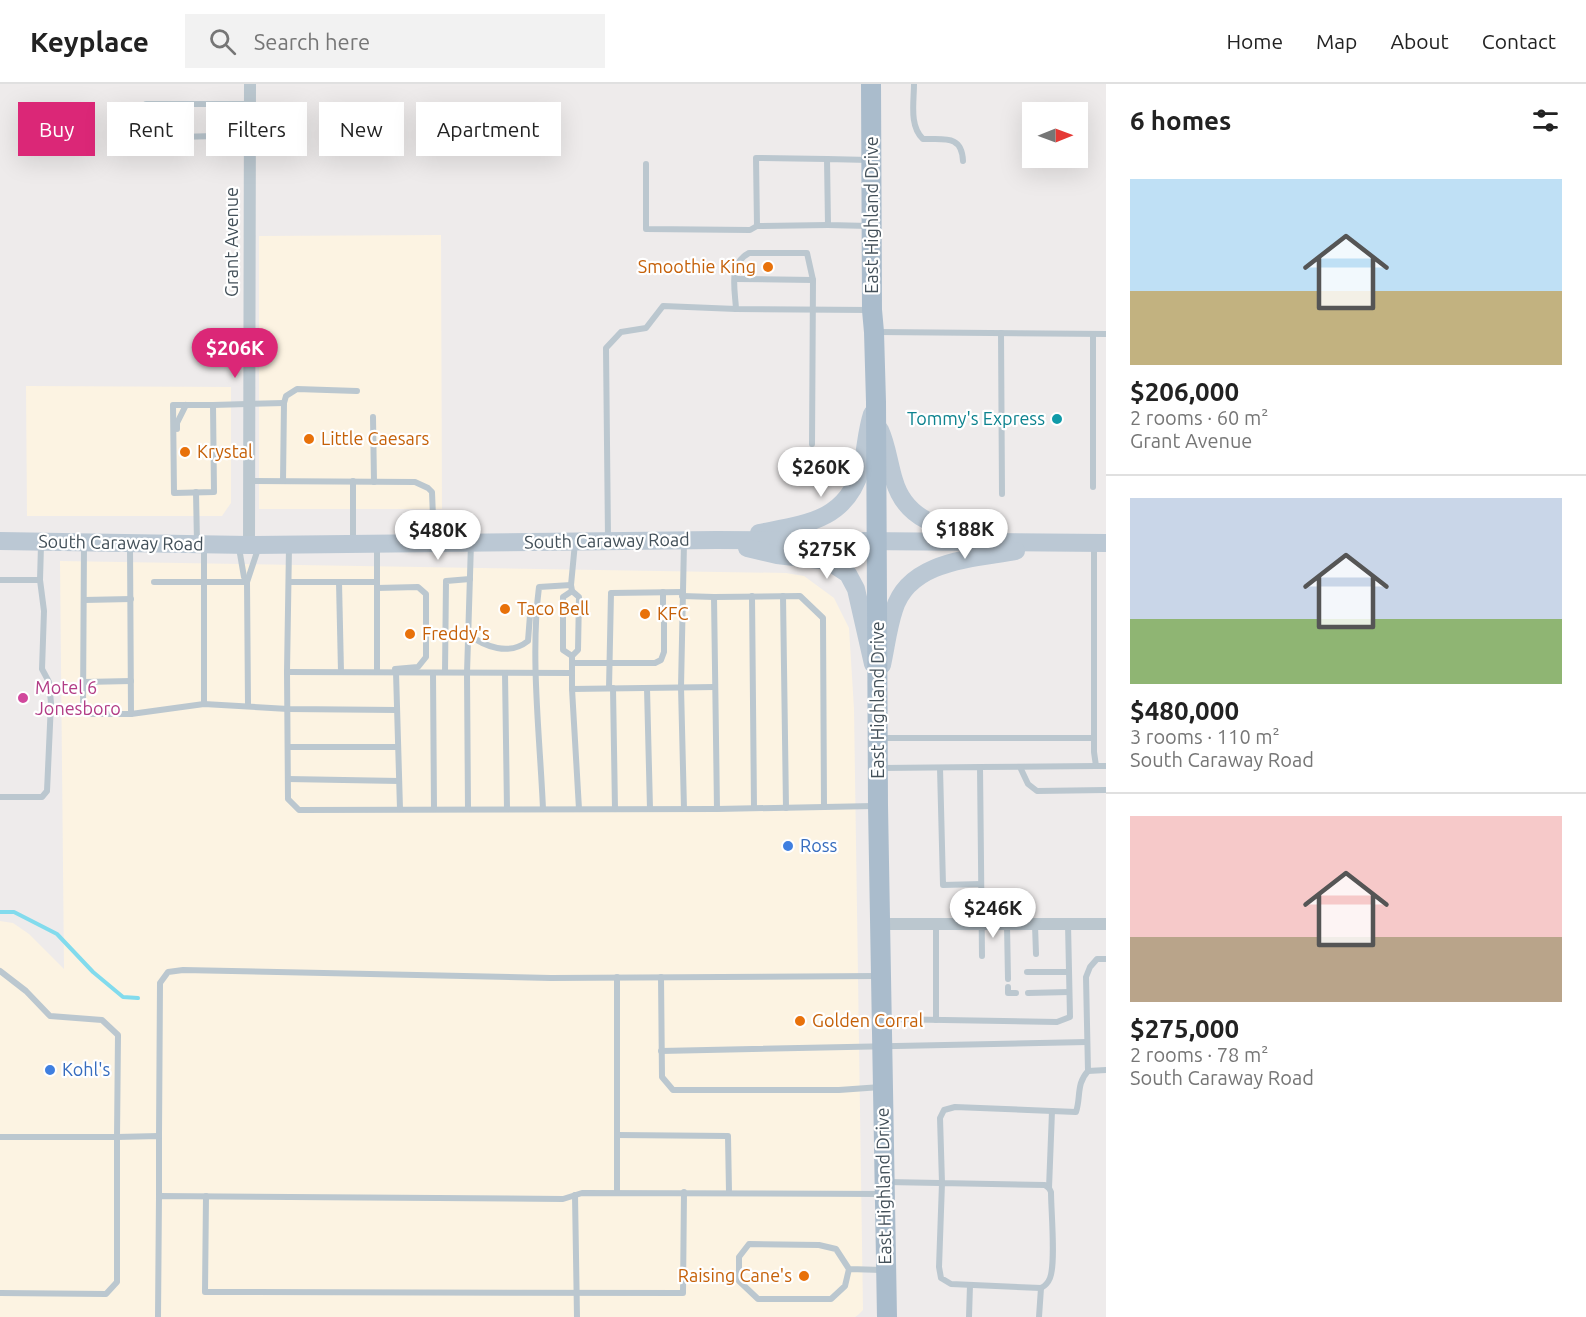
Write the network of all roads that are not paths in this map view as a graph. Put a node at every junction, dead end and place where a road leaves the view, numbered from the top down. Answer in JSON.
{"nodes":[{"id":1,"x":250,"y":84,"type":"edge"},
{"id":2,"x":871,"y":84,"type":"edge"},
{"id":3,"x":914,"y":84,"type":"edge"},
{"id":4,"x":250,"y":102,"type":"edge"},
{"id":5,"x":206,"y":104,"type":"edge"},
{"id":6,"x":206,"y":136,"type":"edge"},
{"id":7,"x":250,"y":156,"type":"edge"},
{"id":8,"x":828,"y":159,"type":"junction"},
{"id":9,"x":872,"y":160,"type":"junction"},
{"id":10,"x":963,"y":160,"type":"dead end"},
{"id":11,"x":646,"y":164,"type":"dead end"},
{"id":12,"x":828,"y":225,"type":"junction"},
{"id":13,"x":757,"y":226,"type":"junction"},
{"id":14,"x":873,"y":226,"type":"junction"},
{"id":15,"x":735,"y":279,"type":"junction"},
{"id":16,"x":813,"y":280,"type":"junction"},
{"id":17,"x":736,"y":309,"type":"junction"},
{"id":18,"x":813,"y":310,"type":"junction"},
{"id":19,"x":872,"y":310,"type":"junction"},
{"id":20,"x":874,"y":332,"type":"junction"},
{"id":21,"x":1001,"y":333,"type":"junction"},
{"id":22,"x":1093,"y":334,"type":"junction"},
{"id":23,"x":1106,"y":334,"type":"edge"},
{"id":24,"x":357,"y":391,"type":"dead end"},
{"id":25,"x":284,"y":403,"type":"junction"},
{"id":26,"x":250,"y":404,"type":"junction"},
{"id":27,"x":186,"y":405,"type":"junction"},
{"id":28,"x":213,"y":405,"type":"junction"},
{"id":29,"x":876,"y":410,"type":"junction"},
{"id":30,"x":373,"y":417,"type":"dead end"},
{"id":31,"x":812,"y":444,"type":"dead end"},
{"id":32,"x":249,"y":481,"type":"junction"},
{"id":33,"x":283,"y":481,"type":"junction"},
{"id":34,"x":353,"y":481,"type":"junction"},
{"id":35,"x":374,"y":482,"type":"junction"},
{"id":36,"x":1093,"y":488,"type":"dead end"},
{"id":37,"x":183,"y":492,"type":"junction"},
{"id":38,"x":196,"y":492,"type":"junction"},
{"id":39,"x":1002,"y":494,"type":"dead end"},
{"id":40,"x":716,"y":540,"type":"junction"},
{"id":41,"x":0,"y":541,"type":"edge"},
{"id":42,"x":41,"y":541,"type":"junction"},
{"id":43,"x":684,"y":541,"type":"junction"},
{"id":44,"x":84,"y":542,"type":"junction"},
{"id":45,"x":575,"y":542,"type":"junction"},
{"id":46,"x":608,"y":542,"type":"junction"},
{"id":47,"x":877,"y":542,"type":"junction"},
{"id":48,"x":130,"y":543,"type":"junction"},
{"id":49,"x":378,"y":543,"type":"junction"},
{"id":50,"x":434,"y":543,"type":"junction"},
{"id":51,"x":471,"y":543,"type":"junction"},
{"id":52,"x":1053,"y":543,"type":"junction"},
{"id":53,"x":1100,"y":543,"type":"edge"},
{"id":54,"x":200,"y":544,"type":"junction"},
{"id":55,"x":290,"y":544,"type":"junction"},
{"id":56,"x":353,"y":544,"type":"junction"},
{"id":57,"x":249,"y":545,"type":"junction"},
{"id":58,"x":470,"y":579,"type":"junction"},
{"id":59,"x":0,"y":580,"type":"edge"},
{"id":60,"x":40,"y":580,"type":"junction"},
{"id":61,"x":154,"y":582,"type":"dead end"},
{"id":62,"x":204,"y":582,"type":"junction"},
{"id":63,"x":247,"y":582,"type":"junction"},
{"id":64,"x":289,"y":582,"type":"junction"},
{"id":65,"x":339,"y":582,"type":"junction"},
{"id":66,"x":377,"y":585,"type":"junction"},
{"id":67,"x":571,"y":588,"type":"junction"},
{"id":68,"x":663,"y":592,"type":"junction"},
{"id":69,"x":683,"y":594,"type":"junction"},
{"id":70,"x":783,"y":596,"type":"junction"},
{"id":71,"x":714,"y":597,"type":"junction"},
{"id":72,"x":752,"y":597,"type":"junction"},
{"id":73,"x":131,"y":599,"type":"junction"},
{"id":74,"x":84,"y":600,"type":"junction"},
{"id":75,"x":663,"y":605,"type":"dead end"},
{"id":76,"x":536,"y":607,"type":"junction"},
{"id":77,"x":664,"y":623,"type":"dead end"},
{"id":78,"x":468,"y":634,"type":"junction"},
{"id":79,"x":572,"y":660,"type":"junction"},
{"id":80,"x":610,"y":662,"type":"junction"},
{"id":81,"x":377,"y":671,"type":"junction"},
{"id":82,"x":287,"y":672,"type":"junction"},
{"id":83,"x":340,"y":672,"type":"junction"},
{"id":84,"x":396,"y":672,"type":"junction"},
{"id":85,"x":445,"y":672,"type":"junction"},
{"id":86,"x":433,"y":673,"type":"junction"},
{"id":87,"x":467,"y":673,"type":"junction"},
{"id":88,"x":505,"y":673,"type":"junction"},
{"id":89,"x":537,"y":673,"type":"junction"},
{"id":90,"x":572,"y":673,"type":"junction"},
{"id":91,"x":131,"y":681,"type":"junction"},
{"id":92,"x":84,"y":682,"type":"junction"},
{"id":93,"x":878,"y":686,"type":"junction"},
{"id":94,"x":681,"y":687,"type":"junction"},
{"id":95,"x":715,"y":687,"type":"junction"},
{"id":96,"x":611,"y":688,"type":"junction"},
{"id":97,"x":647,"y":688,"type":"junction"},
{"id":98,"x":572,"y":689,"type":"junction"},
{"id":99,"x":204,"y":704,"type":"junction"},
{"id":100,"x":248,"y":705,"type":"junction"},
{"id":101,"x":288,"y":709,"type":"junction"},
{"id":102,"x":397,"y":710,"type":"junction"},
{"id":103,"x":131,"y":714,"type":"junction"},
{"id":104,"x":878,"y":738,"type":"junction"},
{"id":105,"x":1094,"y":738,"type":"junction"},
{"id":106,"x":288,"y":747,"type":"junction"},
{"id":107,"x":398,"y":747,"type":"junction"},
{"id":108,"x":1096,"y":766,"type":"junction"},
{"id":109,"x":1106,"y":766,"type":"edge"},
{"id":110,"x":980,"y":767,"type":"junction"},
{"id":111,"x":1020,"y":767,"type":"junction"},
{"id":112,"x":878,"y":768,"type":"junction"},
{"id":113,"x":940,"y":768,"type":"junction"},
{"id":114,"x":288,"y":779,"type":"junction"},
{"id":115,"x":399,"y":781,"type":"junction"},
{"id":116,"x":1106,"y":790,"type":"edge"},
{"id":117,"x":0,"y":797,"type":"edge"},
{"id":118,"x":878,"y":806,"type":"junction"},
{"id":119,"x":824,"y":807,"type":"junction"},
{"id":120,"x":754,"y":808,"type":"junction"},
{"id":121,"x":786,"y":808,"type":"junction"},
{"id":122,"x":400,"y":809,"type":"junction"},
{"id":123,"x":434,"y":809,"type":"junction"},
{"id":124,"x":468,"y":809,"type":"junction"},
{"id":125,"x":507,"y":809,"type":"junction"},
{"id":126,"x":543,"y":809,"type":"junction"},
{"id":127,"x":579,"y":809,"type":"junction"},
{"id":128,"x":615,"y":809,"type":"junction"},
{"id":129,"x":650,"y":809,"type":"junction"},
{"id":130,"x":684,"y":809,"type":"junction"},
{"id":131,"x":717,"y":809,"type":"junction"},
{"id":132,"x":981,"y":885,"type":"junction"},
{"id":133,"x":880,"y":924,"type":"junction"},
{"id":134,"x":936,"y":924,"type":"junction"},
{"id":135,"x":982,"y":924,"type":"junction"},
{"id":136,"x":1068,"y":924,"type":"junction"},
{"id":137,"x":1106,"y":924,"type":"edge"},
{"id":138,"x":1007,"y":925,"type":"junction"},
{"id":139,"x":1035,"y":925,"type":"junction"},
{"id":140,"x":1036,"y":954,"type":"dead end"},
{"id":141,"x":982,"y":956,"type":"dead end"},
{"id":142,"x":1106,"y":960,"type":"edge"},
{"id":143,"x":0,"y":971,"type":"edge"},
{"id":144,"x":1016,"y":972,"type":"dead end"},
{"id":145,"x":1028,"y":972,"type":"dead end"},
{"id":146,"x":1069,"y":972,"type":"junction"},
{"id":147,"x":880,"y":976,"type":"junction"},
{"id":148,"x":617,"y":977,"type":"junction"},
{"id":149,"x":661,"y":977,"type":"junction"},
{"id":150,"x":1008,"y":987,"type":"dead end"},
{"id":151,"x":1069,"y":992,"type":"junction"},
{"id":152,"x":1016,"y":993,"type":"dead end"},
{"id":153,"x":1028,"y":993,"type":"dead end"},
{"id":154,"x":881,"y":1019,"type":"junction"},
{"id":155,"x":936,"y":1020,"type":"junction"},
{"id":156,"x":1087,"y":1042,"type":"junction"},
{"id":157,"x":881,"y":1047,"type":"junction"},
{"id":158,"x":661,"y":1051,"type":"junction"},
{"id":159,"x":1106,"y":1070,"type":"edge"},
{"id":160,"x":1088,"y":1071,"type":"junction"},
{"id":161,"x":882,"y":1087,"type":"junction"},
{"id":162,"x":1052,"y":1111,"type":"junction"},
{"id":163,"x":617,"y":1135,"type":"junction"},
{"id":164,"x":159,"y":1136,"type":"junction"},
{"id":165,"x":0,"y":1137,"type":"edge"},
{"id":166,"x":117,"y":1137,"type":"junction"},
{"id":167,"x":942,"y":1184,"type":"junction"},
{"id":168,"x":884,"y":1188,"type":"junction"},
{"id":169,"x":1049,"y":1188,"type":"junction"},
{"id":170,"x":684,"y":1192,"type":"junction"},
{"id":171,"x":729,"y":1192,"type":"junction"},
{"id":172,"x":617,"y":1193,"type":"junction"},
{"id":173,"x":575,"y":1195,"type":"junction"},
{"id":174,"x":159,"y":1196,"type":"junction"},
{"id":175,"x":206,"y":1196,"type":"junction"},
{"id":176,"x":849,"y":1269,"type":"junction"},
{"id":177,"x":885,"y":1270,"type":"junction"},
{"id":178,"x":970,"y":1285,"type":"junction"},
{"id":179,"x":1041,"y":1288,"type":"junction"},
{"id":180,"x":0,"y":1293,"type":"edge"},
{"id":181,"x":576,"y":1293,"type":"junction"},
{"id":182,"x":158,"y":1317,"type":"edge"},
{"id":183,"x":577,"y":1317,"type":"edge"},
{"id":184,"x":886,"y":1317,"type":"edge"},
{"id":185,"x":969,"y":1317,"type":"edge"},
{"id":186,"x":1039,"y":1317,"type":"edge"}],
"edges":[{"from":1,"to":4,"type":"street","name":"Grant Avenue"},
{"from":2,"to":9,"type":"main road","name":"East Highland Drive"},
{"from":3,"to":10,"type":"lane"},
{"from":5,"to":6,"type":"lane"},
{"from":7,"to":26,"type":"street","name":"Grant Avenue"},
{"from":8,"to":9,"type":"lane"},
{"from":8,"to":12,"type":"lane"},
{"from":8,"to":13,"type":"lane"},
{"from":9,"to":14,"type":"main road","name":"East Highland Drive"},
{"from":11,"to":13,"type":"lane"},
{"from":12,"to":13,"type":"lane"},
{"from":12,"to":14,"type":"lane"},
{"from":14,"to":19,"type":"main road","name":"East Highland Drive"},
{"from":15,"to":16,"type":"lane"},
{"from":15,"to":16,"type":"lane"},
{"from":15,"to":17,"type":"lane"},
{"from":16,"to":18,"type":"lane"},
{"from":17,"to":18,"type":"lane"},
{"from":17,"to":46,"type":"lane"},
{"from":18,"to":19,"type":"lane"},
{"from":18,"to":31,"type":"lane"},
{"from":19,"to":20,"type":"main road","name":"East Highland Drive"},
{"from":20,"to":21,"type":"lane"},
{"from":20,"to":29,"type":"main road","name":"East Highland Drive"},
{"from":21,"to":22,"type":"lane"},
{"from":21,"to":39,"type":"lane"},
{"from":22,"to":23,"type":"lane"},
{"from":22,"to":36,"type":"lane"},
{"from":24,"to":25,"type":"lane"},
{"from":25,"to":26,"type":"lane"},
{"from":25,"to":33,"type":"lane"},
{"from":26,"to":28,"type":"lane"},
{"from":26,"to":32,"type":"street","name":"Grant Avenue"},
{"from":27,"to":28,"type":"lane"},
{"from":27,"to":37,"type":"lane"},
{"from":27,"to":37,"type":"lane"},
{"from":28,"to":38,"type":"lane"},
{"from":29,"to":40,"type":"main road"},
{"from":29,"to":47,"type":"main road","name":"East Highland Drive"},
{"from":29,"to":52,"type":"main road"},
{"from":30,"to":35,"type":"lane"},
{"from":32,"to":33,"type":"lane"},
{"from":32,"to":57,"type":"street","name":"Grant Avenue"},
{"from":33,"to":34,"type":"lane"},
{"from":34,"to":35,"type":"lane"},
{"from":34,"to":56,"type":"lane"},
{"from":35,"to":50,"type":"lane"},
{"from":37,"to":38,"type":"lane"},
{"from":38,"to":54,"type":"lane"},
{"from":40,"to":43,"type":"main road","name":"South Caraway Road"},
{"from":40,"to":47,"type":"main road","name":"South Caraway Road"},
{"from":40,"to":93,"type":"main road"},
{"from":41,"to":42,"type":"main road","name":"South Caraway Road"},
{"from":42,"to":44,"type":"main road","name":"South Caraway Road"},
{"from":42,"to":60,"type":"lane"},
{"from":43,"to":46,"type":"main road","name":"South Caraway Road"},
{"from":43,"to":69,"type":"lane"},
{"from":44,"to":48,"type":"main road","name":"South Caraway Road"},
{"from":44,"to":74,"type":"lane"},
{"from":45,"to":46,"type":"main road","name":"South Caraway Road"},
{"from":45,"to":51,"type":"main road","name":"South Caraway Road"},
{"from":45,"to":67,"type":"lane"},
{"from":47,"to":52,"type":"main road","name":"South Caraway Road"},
{"from":47,"to":93,"type":"main road","name":"East Highland Drive"},
{"from":48,"to":54,"type":"main road","name":"South Caraway Road"},
{"from":48,"to":73,"type":"lane"},
{"from":49,"to":50,"type":"main road","name":"South Caraway Road"},
{"from":49,"to":56,"type":"main road","name":"South Caraway Road"},
{"from":49,"to":66,"type":"lane"},
{"from":50,"to":51,"type":"main road","name":"South Caraway Road"},
{"from":51,"to":58,"type":"lane"},
{"from":52,"to":53,"type":"main road","name":"South Caraway Road"},
{"from":52,"to":93,"type":"main road"},
{"from":53,"to":105,"type":"lane"},
{"from":54,"to":57,"type":"main road","name":"South Caraway Road"},
{"from":54,"to":62,"type":"lane"},
{"from":55,"to":56,"type":"main road","name":"South Caraway Road"},
{"from":55,"to":57,"type":"main road","name":"South Caraway Road"},
{"from":55,"to":64,"type":"lane"},
{"from":57,"to":63,"type":"lane"},
{"from":57,"to":63,"type":"lane"},
{"from":58,"to":78,"type":"lane"},
{"from":58,"to":85,"type":"lane"},
{"from":59,"to":60,"type":"lane"},
{"from":60,"to":117,"type":"lane"},
{"from":61,"to":62,"type":"lane"},
{"from":62,"to":63,"type":"lane"},
{"from":62,"to":99,"type":"lane"},
{"from":63,"to":100,"type":"lane"},
{"from":64,"to":65,"type":"lane"},
{"from":64,"to":82,"type":"lane"},
{"from":65,"to":66,"type":"lane"},
{"from":65,"to":83,"type":"lane"},
{"from":66,"to":81,"type":"lane"},
{"from":66,"to":81,"type":"lane"},
{"from":67,"to":76,"type":"lane"},
{"from":67,"to":79,"type":"lane"},
{"from":67,"to":79,"type":"lane"},
{"from":68,"to":69,"type":"lane"},
{"from":68,"to":75,"type":"lane"},
{"from":68,"to":80,"type":"lane"},
{"from":69,"to":71,"type":"lane"},
{"from":69,"to":94,"type":"lane"},
{"from":70,"to":72,"type":"lane"},
{"from":70,"to":119,"type":"lane"},
{"from":70,"to":121,"type":"lane"},
{"from":71,"to":72,"type":"lane"},
{"from":71,"to":95,"type":"lane"},
{"from":72,"to":120,"type":"lane"},
{"from":73,"to":74,"type":"lane"},
{"from":73,"to":91,"type":"lane"},
{"from":74,"to":92,"type":"lane"},
{"from":76,"to":78,"type":"lane"},
{"from":76,"to":89,"type":"lane"},
{"from":77,"to":80,"type":"lane"},
{"from":78,"to":87,"type":"lane"},
{"from":79,"to":80,"type":"lane"},
{"from":79,"to":90,"type":"lane"},
{"from":80,"to":96,"type":"lane"},
{"from":81,"to":83,"type":"lane"},
{"from":81,"to":84,"type":"lane"},
{"from":82,"to":83,"type":"lane"},
{"from":82,"to":101,"type":"lane"},
{"from":84,"to":86,"type":"lane"},
{"from":84,"to":102,"type":"lane"},
{"from":85,"to":86,"type":"lane"},
{"from":85,"to":87,"type":"lane"},
{"from":86,"to":123,"type":"lane"},
{"from":87,"to":88,"type":"lane"},
{"from":87,"to":124,"type":"lane"},
{"from":88,"to":89,"type":"lane"},
{"from":88,"to":125,"type":"lane"},
{"from":89,"to":90,"type":"lane"},
{"from":89,"to":126,"type":"lane"},
{"from":90,"to":98,"type":"lane"},
{"from":91,"to":92,"type":"lane"},
{"from":91,"to":103,"type":"lane"},
{"from":92,"to":103,"type":"lane"},
{"from":93,"to":104,"type":"main road","name":"East Highland Drive"},
{"from":94,"to":95,"type":"lane"},
{"from":94,"to":97,"type":"lane"},
{"from":94,"to":130,"type":"lane"},
{"from":95,"to":131,"type":"lane"},
{"from":96,"to":97,"type":"lane"},
{"from":96,"to":98,"type":"lane"},
{"from":96,"to":128,"type":"lane"},
{"from":97,"to":129,"type":"lane"},
{"from":98,"to":127,"type":"lane"},
{"from":99,"to":100,"type":"lane"},
{"from":99,"to":103,"type":"lane"},
{"from":100,"to":101,"type":"lane"},
{"from":101,"to":102,"type":"lane"},
{"from":101,"to":106,"type":"lane"},
{"from":102,"to":107,"type":"lane"},
{"from":104,"to":105,"type":"lane"},
{"from":104,"to":112,"type":"main road","name":"East Highland Drive"},
{"from":105,"to":108,"type":"lane"},
{"from":106,"to":107,"type":"lane"},
{"from":106,"to":114,"type":"lane"},
{"from":107,"to":115,"type":"lane"},
{"from":108,"to":109,"type":"lane"},
{"from":108,"to":111,"type":"lane"},
{"from":110,"to":111,"type":"lane"},
{"from":110,"to":113,"type":"lane"},
{"from":110,"to":132,"type":"lane"},
{"from":111,"to":116,"type":"lane"},
{"from":112,"to":113,"type":"lane"},
{"from":112,"to":118,"type":"main road","name":"East Highland Drive"},
{"from":113,"to":132,"type":"lane"},
{"from":114,"to":115,"type":"lane"},
{"from":114,"to":122,"type":"lane"},
{"from":115,"to":122,"type":"lane"},
{"from":118,"to":119,"type":"lane"},
{"from":118,"to":133,"type":"main road","name":"East Highland Drive"},
{"from":119,"to":121,"type":"lane"},
{"from":120,"to":121,"type":"lane"},
{"from":120,"to":131,"type":"lane"},
{"from":122,"to":123,"type":"lane"},
{"from":123,"to":124,"type":"lane"},
{"from":124,"to":125,"type":"lane"},
{"from":125,"to":126,"type":"lane"},
{"from":126,"to":127,"type":"lane"},
{"from":127,"to":128,"type":"lane"},
{"from":128,"to":129,"type":"lane"},
{"from":129,"to":130,"type":"lane"},
{"from":130,"to":131,"type":"lane"},
{"from":132,"to":135,"type":"lane"},
{"from":133,"to":134,"type":"street"},
{"from":133,"to":147,"type":"main road","name":"East Highland Drive"},
{"from":134,"to":135,"type":"street"},
{"from":134,"to":155,"type":"lane"},
{"from":135,"to":138,"type":"street"},
{"from":135,"to":141,"type":"lane"},
{"from":136,"to":137,"type":"street"},
{"from":136,"to":139,"type":"street"},
{"from":136,"to":146,"type":"lane"},
{"from":138,"to":139,"type":"street"},
{"from":138,"to":144,"type":"lane"},
{"from":139,"to":140,"type":"lane"},
{"from":142,"to":156,"type":"lane"},
{"from":143,"to":166,"type":"lane"},
{"from":145,"to":146,"type":"lane"},
{"from":146,"to":151,"type":"lane"},
{"from":147,"to":149,"type":"lane"},
{"from":147,"to":154,"type":"main road","name":"East Highland Drive"},
{"from":148,"to":149,"type":"lane"},
{"from":148,"to":163,"type":"lane"},
{"from":148,"to":164,"type":"lane"},
{"from":149,"to":158,"type":"lane"},
{"from":150,"to":152,"type":"lane"},
{"from":151,"to":153,"type":"lane"},
{"from":151,"to":155,"type":"lane"},
{"from":154,"to":155,"type":"lane"},
{"from":154,"to":157,"type":"main road","name":"East Highland Drive"},
{"from":156,"to":157,"type":"lane"},
{"from":156,"to":160,"type":"lane"},
{"from":157,"to":158,"type":"lane"},
{"from":157,"to":161,"type":"main road","name":"East Highland Drive"},
{"from":158,"to":161,"type":"lane"},
{"from":159,"to":160,"type":"lane"},
{"from":160,"to":162,"type":"lane"},
{"from":161,"to":168,"type":"main road","name":"East Highland Drive"},
{"from":162,"to":167,"type":"lane"},
{"from":162,"to":169,"type":"lane"},
{"from":163,"to":171,"type":"lane"},
{"from":163,"to":172,"type":"lane"},
{"from":164,"to":166,"type":"lane"},
{"from":164,"to":174,"type":"lane"},
{"from":165,"to":166,"type":"lane"},
{"from":166,"to":180,"type":"lane"},
{"from":167,"to":168,"type":"lane"},
{"from":167,"to":169,"type":"lane"},
{"from":167,"to":178,"type":"lane"},
{"from":168,"to":171,"type":"lane"},
{"from":168,"to":177,"type":"main road","name":"East Highland Drive"},
{"from":169,"to":179,"type":"lane"},
{"from":170,"to":171,"type":"lane"},
{"from":170,"to":172,"type":"lane"},
{"from":170,"to":181,"type":"lane"},
{"from":172,"to":173,"type":"lane"},
{"from":173,"to":175,"type":"lane"},
{"from":173,"to":181,"type":"lane"},
{"from":174,"to":175,"type":"lane"},
{"from":174,"to":182,"type":"lane"},
{"from":175,"to":181,"type":"lane"},
{"from":176,"to":176,"type":"lane"},
{"from":176,"to":177,"type":"lane"},
{"from":177,"to":184,"type":"main road","name":"East Highland Drive"},
{"from":178,"to":179,"type":"lane"},
{"from":178,"to":185,"type":"lane"},
{"from":179,"to":186,"type":"lane"},
{"from":181,"to":183,"type":"lane"}]}
